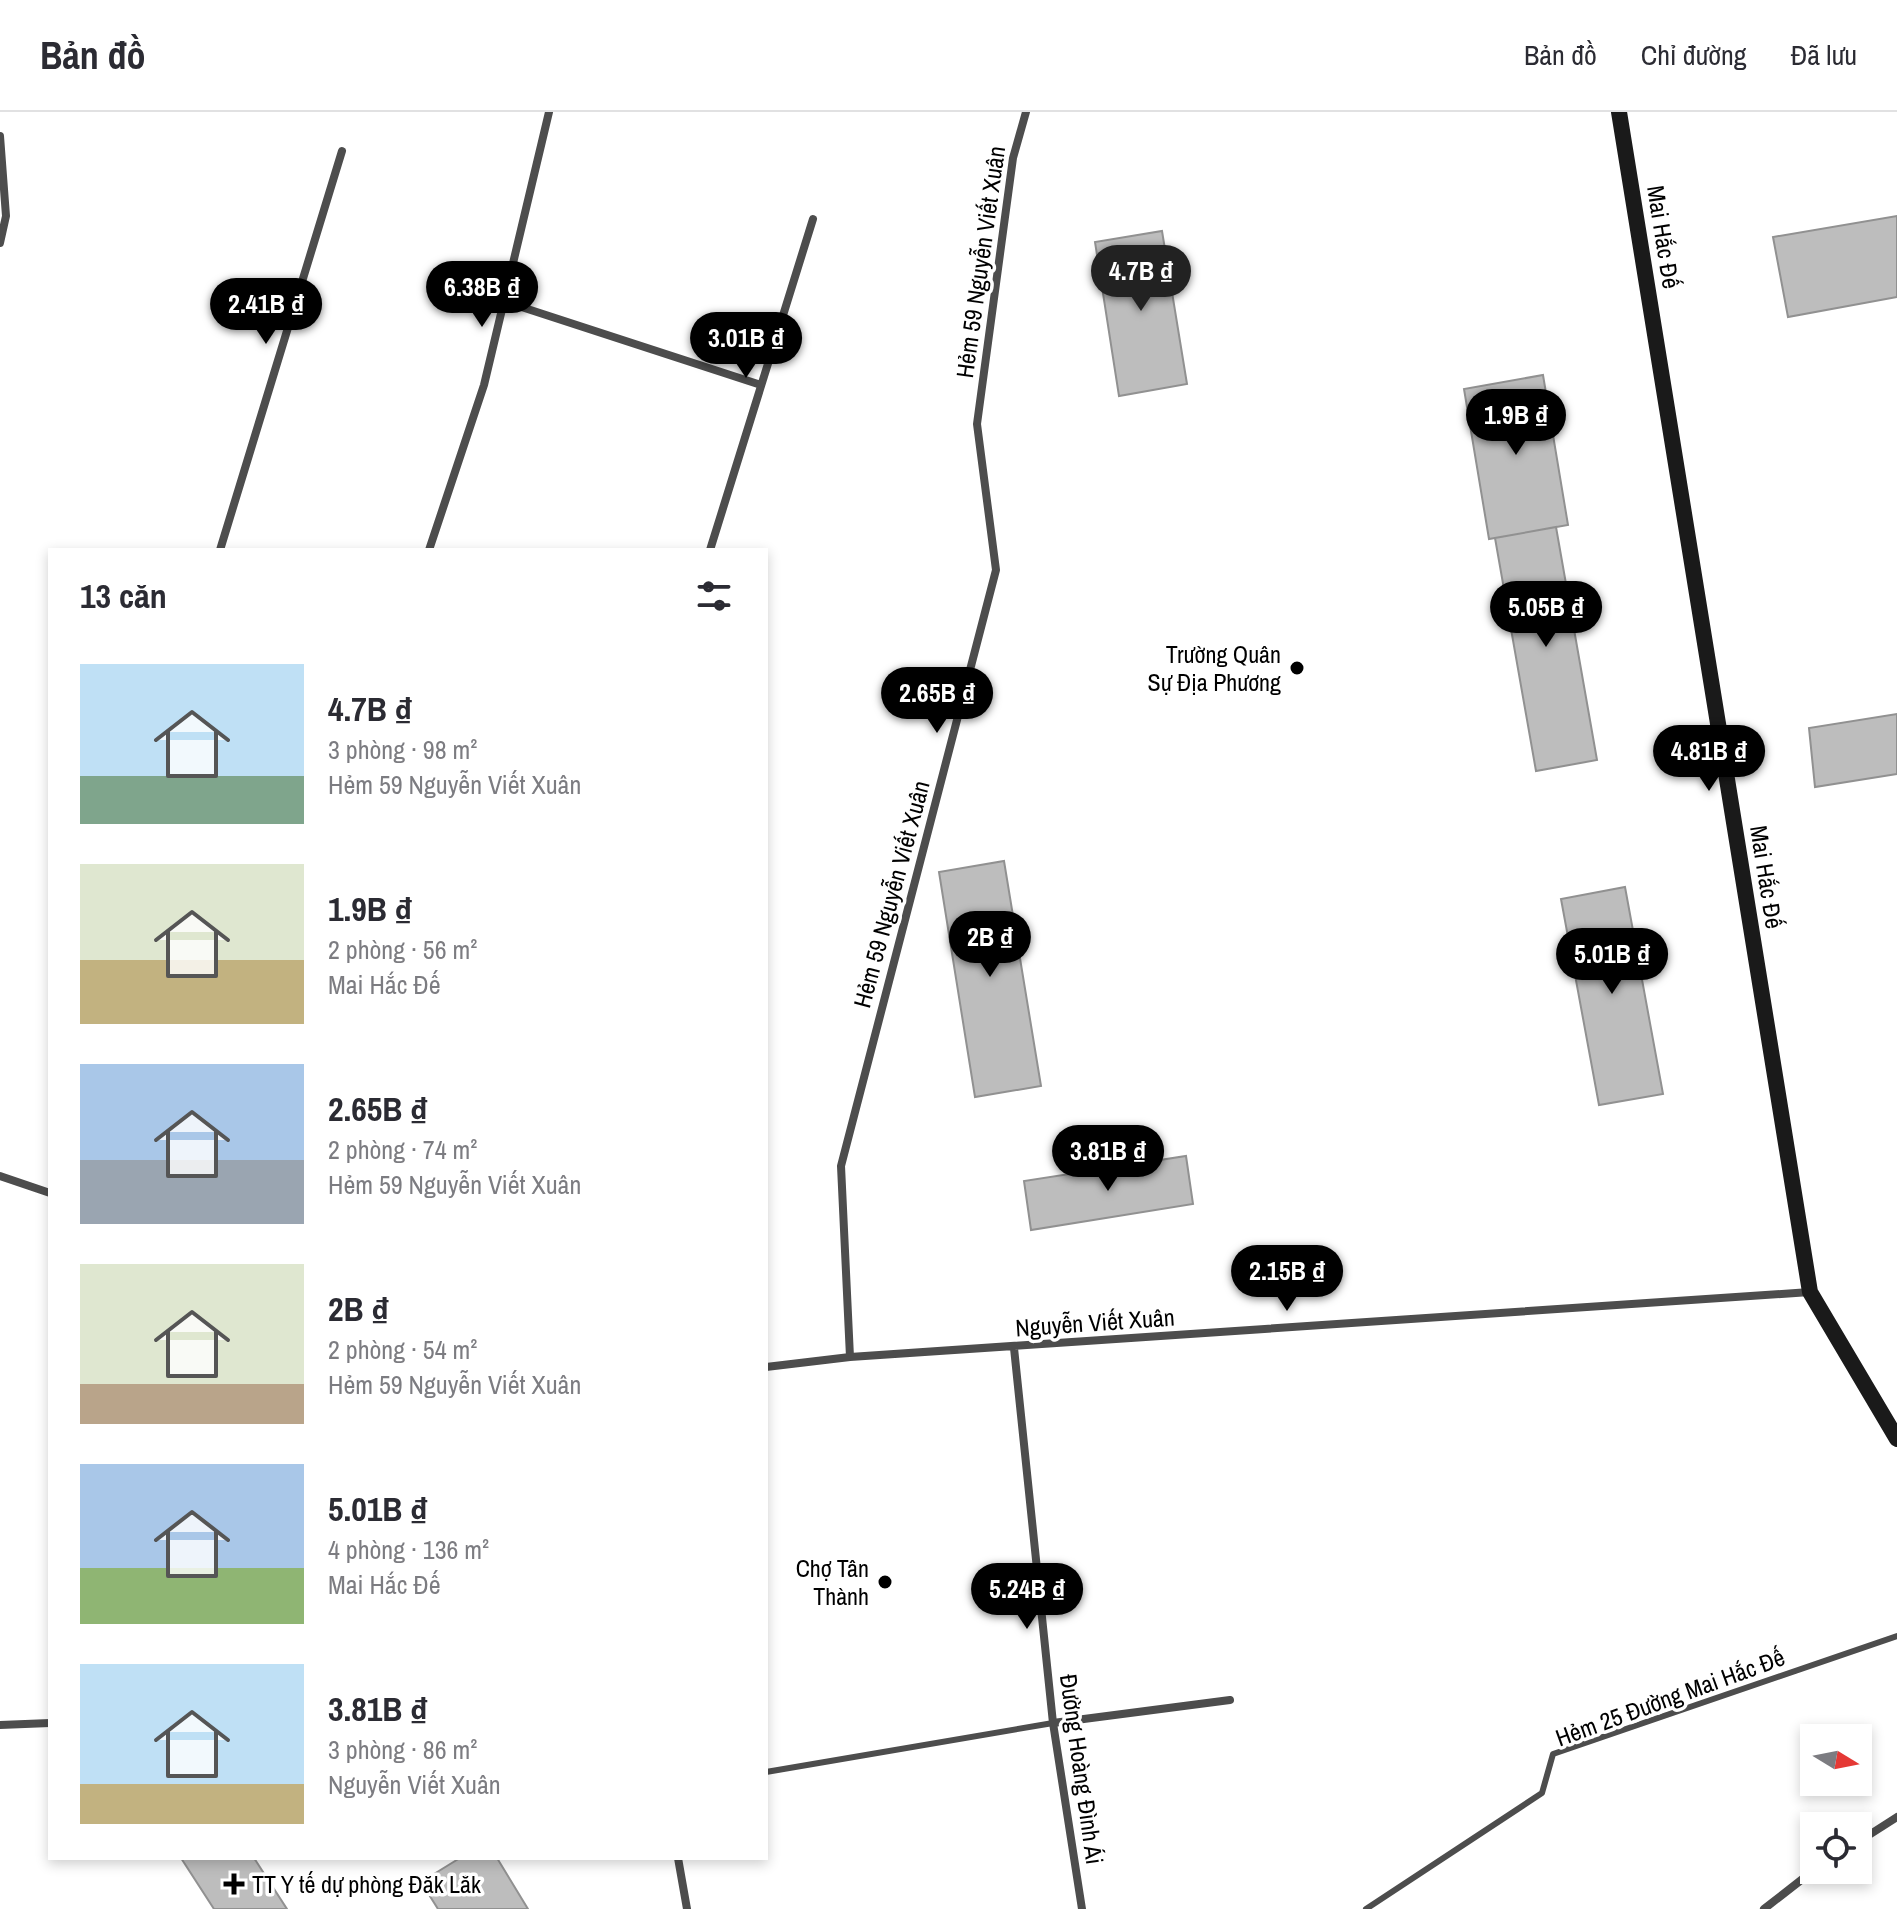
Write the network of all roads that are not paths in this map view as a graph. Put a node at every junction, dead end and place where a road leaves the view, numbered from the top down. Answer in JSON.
{"nodes":[{"id":1,"x":549,"y":112,"type":"edge"},
{"id":2,"x":1026,"y":112,"type":"edge"},
{"id":3,"x":1619,"y":112,"type":"edge"},
{"id":4,"x":0,"y":136,"type":"edge"},
{"id":5,"x":342,"y":151,"type":"dead end"},
{"id":6,"x":813,"y":219,"type":"dead end"},
{"id":7,"x":0,"y":243,"type":"edge"},
{"id":8,"x":506,"y":302,"type":"junction"},
{"id":9,"x":761,"y":385,"type":"junction"},
{"id":10,"x":221,"y":548,"type":"edge"},
{"id":11,"x":430,"y":548,"type":"edge"},
{"id":12,"x":711,"y":548,"type":"edge"},
{"id":13,"x":0,"y":1176,"type":"edge"},
{"id":14,"x":48,"y":1192,"type":"edge"},
{"id":15,"x":1810,"y":1292,"type":"junction"},
{"id":16,"x":1014,"y":1348,"type":"junction"},
{"id":17,"x":850,"y":1357,"type":"junction"},
{"id":18,"x":768,"y":1367,"type":"edge"},
{"id":19,"x":1897,"y":1439,"type":"edge"},
{"id":20,"x":1897,"y":1636,"type":"edge"},
{"id":21,"x":1230,"y":1700,"type":"dead end"},
{"id":22,"x":48,"y":1723,"type":"edge"},
{"id":23,"x":1053,"y":1723,"type":"junction"},
{"id":24,"x":0,"y":1725,"type":"edge"},
{"id":25,"x":768,"y":1772,"type":"edge"},
{"id":26,"x":1897,"y":1817,"type":"edge"},
{"id":27,"x":1872,"y":1833,"type":"edge"},
{"id":28,"x":678,"y":1860,"type":"edge"},
{"id":29,"x":1800,"y":1881,"type":"edge"},
{"id":30,"x":687,"y":1909,"type":"edge"},
{"id":31,"x":1082,"y":1909,"type":"edge"},
{"id":32,"x":1366,"y":1909,"type":"edge"},
{"id":33,"x":1764,"y":1909,"type":"edge"}],
"edges":[{"from":1,"to":8,"type":"street"},
{"from":2,"to":17,"type":"street","name":"Hẻm 59 Nguyễn Viết Xuân"},
{"from":3,"to":15,"type":"street","name":"Mai Hắc Đế"},
{"from":4,"to":7,"type":"street"},
{"from":5,"to":10,"type":"street"},
{"from":6,"to":9,"type":"street"},
{"from":8,"to":9,"type":"street"},
{"from":8,"to":11,"type":"street"},
{"from":9,"to":12,"type":"street"},
{"from":13,"to":14,"type":"street"},
{"from":15,"to":16,"type":"street","name":"Nguyễn Viết Xuân"},
{"from":15,"to":19,"type":"street","name":"Mai Hắc Đế"},
{"from":16,"to":17,"type":"street","name":"Nguyễn Viết Xuân"},
{"from":16,"to":23,"type":"street","name":"Đường Hoàng Đình Ái"},
{"from":17,"to":18,"type":"street","name":"Nguyễn Viết Xuân"},
{"from":20,"to":32,"type":"lane","name":"Hẻm 25 Đường Mai Hắc Đế"},
{"from":21,"to":23,"type":"street"},
{"from":22,"to":24,"type":"street"},
{"from":23,"to":25,"type":"lane"},
{"from":23,"to":31,"type":"street","name":"Đường Hoàng Đình Ái"},
{"from":26,"to":27,"type":"street"},
{"from":28,"to":30,"type":"street"},
{"from":29,"to":33,"type":"street"}]}
